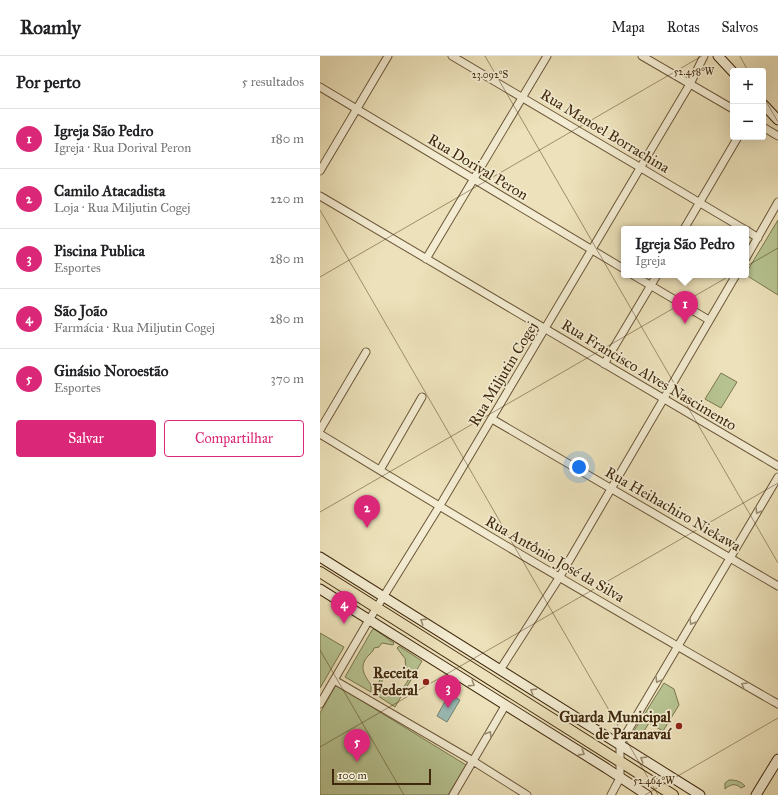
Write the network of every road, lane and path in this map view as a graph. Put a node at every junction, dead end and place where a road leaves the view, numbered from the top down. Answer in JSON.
{"nodes":[{"id":1,"x":388,"y":56,"type":"edge"},
{"id":2,"x":452,"y":56,"type":"edge"},
{"id":3,"x":547,"y":56,"type":"edge"},
{"id":4,"x":642,"y":56,"type":"edge"},
{"id":5,"x":704,"y":56,"type":"edge"},
{"id":6,"x":718,"y":56,"type":"edge"},
{"id":7,"x":730,"y":69,"type":"edge"},
{"id":8,"x":690,"y":84,"type":"junction"},
{"id":9,"x":320,"y":87,"type":"edge"},
{"id":10,"x":523,"y":98,"type":"junction"},
{"id":11,"x":730,"y":107,"type":"edge"},
{"id":12,"x":766,"y":107,"type":"edge"},
{"id":13,"x":357,"y":109,"type":"junction"},
{"id":14,"x":778,"y":120,"type":"edge"},
{"id":15,"x":766,"y":129,"type":"edge"},
{"id":16,"x":778,"y":136,"type":"edge"},
{"id":17,"x":736,"y":140,"type":"edge"},
{"id":18,"x":641,"y":168,"type":"junction"},
{"id":19,"x":320,"y":171,"type":"edge"},
{"id":20,"x":474,"y":180,"type":"junction"},
{"id":21,"x":320,"y":196,"type":"edge"},
{"id":22,"x":699,"y":202,"type":"junction"},
{"id":23,"x":778,"y":202,"type":"edge"},
{"id":24,"x":686,"y":226,"type":"edge"},
{"id":25,"x":738,"y":226,"type":"edge"},
{"id":26,"x":749,"y":232,"type":"edge"},
{"id":27,"x":758,"y":238,"type":"junction"},
{"id":28,"x":592,"y":250,"type":"junction"},
{"id":29,"x":749,"y":253,"type":"edge"},
{"id":30,"x":426,"y":259,"type":"junction"},
{"id":31,"x":621,"y":267,"type":"edge"},
{"id":32,"x":638,"y":278,"type":"edge"},
{"id":33,"x":655,"y":278,"type":"edge"},
{"id":34,"x":734,"y":278,"type":"edge"},
{"id":35,"x":651,"y":286,"type":"junction"},
{"id":36,"x":709,"y":320,"type":"junction"},
{"id":37,"x":545,"y":329,"type":"junction"},
{"id":38,"x":366,"y":352,"type":"dead end"},
{"id":39,"x":604,"y":364,"type":"junction"},
{"id":40,"x":422,"y":397,"type":"dead end"},
{"id":41,"x":663,"y":398,"type":"junction"},
{"id":42,"x":492,"y":419,"type":"junction"},
{"id":43,"x":320,"y":430,"type":"edge"},
{"id":44,"x":320,"y":434,"type":"edge"},
{"id":45,"x":778,"y":466,"type":"edge"},
{"id":46,"x":380,"y":470,"type":"junction"},
{"id":47,"x":778,"y":477,"type":"edge"},
{"id":48,"x":612,"y":488,"type":"junction"},
{"id":49,"x":439,"y":507,"type":"junction"},
{"id":50,"x":320,"y":557,"type":"edge"},
{"id":51,"x":730,"y":558,"type":"junction"},
{"id":52,"x":320,"y":572,"type":"edge"},
{"id":53,"x":559,"y":578,"type":"junction"},
{"id":54,"x":778,"y":586,"type":"edge"},
{"id":55,"x":320,"y":589,"type":"edge"},
{"id":56,"x":383,"y":597,"type":"junction"},
{"id":57,"x":376,"y":608,"type":"junction"},
{"id":58,"x":369,"y":620,"type":"junction"},
{"id":59,"x":678,"y":647,"type":"junction"},
{"id":60,"x":500,"y":670,"type":"junction"},
{"id":61,"x":334,"y":680,"type":"junction"},
{"id":62,"x":320,"y":704,"type":"edge"},
{"id":63,"x":778,"y":704,"type":"edge"},
{"id":64,"x":505,"y":706,"type":"junction"},
{"id":65,"x":620,"y":744,"type":"junction"},
{"id":66,"x":778,"y":759,"type":"edge"},
{"id":67,"x":473,"y":761,"type":"junction"},
{"id":68,"x":620,"y":761,"type":"junction"},
{"id":69,"x":620,"y":778,"type":"junction"},
{"id":70,"x":453,"y":795,"type":"edge"},
{"id":71,"x":527,"y":795,"type":"edge"},
{"id":72,"x":611,"y":795,"type":"edge"},
{"id":73,"x":647,"y":795,"type":"edge"},
{"id":74,"x":673,"y":795,"type":"edge"},
{"id":75,"x":700,"y":795,"type":"edge"},
{"id":76,"x":756,"y":795,"type":"edge"}],
"edges":[{"from":1,"to":13,"type":"street"},
{"from":2,"to":10,"type":"street","name":"Rua Manoel Borrachina"},
{"from":3,"to":10,"type":"street"},
{"from":4,"to":8,"type":"street"},
{"from":5,"to":8,"type":"street","name":"Rua Miljutin Cogej"},
{"from":6,"to":7,"type":"street"},
{"from":8,"to":11,"type":"street"},
{"from":8,"to":18,"type":"street","name":"Rua Miljutin Cogej"},
{"from":9,"to":13,"type":"street","name":"Rua Dorival Peron"},
{"from":10,"to":18,"type":"street","name":"Rua Manoel Borrachina"},
{"from":10,"to":20,"type":"street"},
{"from":12,"to":14,"type":"street"},
{"from":13,"to":19,"type":"street"},
{"from":13,"to":20,"type":"street","name":"Rua Dorival Peron"},
{"from":15,"to":16,"type":"street"},
{"from":17,"to":22,"type":"street"},
{"from":18,"to":22,"type":"street","name":"Rua Manoel Borrachina"},
{"from":18,"to":28,"type":"street","name":"Rua Miljutin Cogej"},
{"from":20,"to":28,"type":"street","name":"Rua Dorival Peron"},
{"from":20,"to":30,"type":"street"},
{"from":21,"to":30,"type":"street","name":"Rua Francisco Alves Nascimento"},
{"from":22,"to":24,"type":"street"},
{"from":22,"to":25,"type":"street","name":"Rua Manoel Borrachina"},
{"from":23,"to":27,"type":"street"},
{"from":26,"to":27,"type":"street","name":"Rua Manoel Borrachina"},
{"from":27,"to":29,"type":"street"},
{"from":28,"to":31,"type":"street","name":"Rua Dorival Peron"},
{"from":28,"to":37,"type":"street","name":"Rua Miljutin Cogej"},
{"from":30,"to":37,"type":"street","name":"Rua Francisco Alves Nascimento"},
{"from":32,"to":35,"type":"street"},
{"from":33,"to":35,"type":"street"},
{"from":34,"to":36,"type":"street"},
{"from":35,"to":36,"type":"street"},
{"from":35,"to":39,"type":"street"},
{"from":36,"to":41,"type":"street"},
{"from":37,"to":39,"type":"street","name":"Rua Francisco Alves Nascimento"},
{"from":37,"to":42,"type":"street","name":"Rua Miljutin Cogej"},
{"from":38,"to":43,"type":"street"},
{"from":39,"to":41,"type":"street","name":"Rua Francisco Alves Nascimento"},
{"from":40,"to":46,"type":"street"},
{"from":41,"to":45,"type":"street","name":"Rua Francisco Alves Nascimento"},
{"from":41,"to":48,"type":"street"},
{"from":42,"to":48,"type":"street","name":"Rua Heihachiro Niekawa"},
{"from":42,"to":49,"type":"street","name":"Rua Miljutin Cogej"},
{"from":44,"to":46,"type":"street","name":"Rua Antônio José da Silva"},
{"from":46,"to":49,"type":"street","name":"Rua Antônio José da Silva"},
{"from":47,"to":51,"type":"street","one_way":true},
{"from":48,"to":51,"type":"street","name":"Rua Heihachiro Niekawa"},
{"from":48,"to":53,"type":"street"},
{"from":49,"to":53,"type":"street","name":"Rua Antônio José da Silva"},
{"from":49,"to":56,"type":"street","name":"Rua Miljutin Cogej"},
{"from":50,"to":56,"type":"street"},
{"from":51,"to":54,"type":"street","name":"Rua Heihachiro Niekawa"},
{"from":51,"to":59,"type":"street","one_way":true},
{"from":52,"to":57,"type":"main road"},
{"from":53,"to":59,"type":"street","name":"Rua Antônio José da Silva"},
{"from":53,"to":60,"type":"street"},
{"from":55,"to":58,"type":"street"},
{"from":56,"to":57,"type":"street","name":"Rua Miljutin Cogej"},
{"from":60,"to":56,"type":"street","one_way":true},
{"from":57,"to":58,"type":"street","name":"Rua Miljutin Cogej"},
{"from":57,"to":68,"type":"main road"},
{"from":58,"to":61,"type":"street","name":"Rua Miljutin Cogej"},
{"from":58,"to":64,"type":"street","one_way":true},
{"from":63,"to":59,"type":"street","name":"Rua Antônio José da Silva","one_way":true},
{"from":59,"to":65,"type":"street","one_way":true},
{"from":65,"to":60,"type":"street","one_way":true},
{"from":61,"to":62,"type":"street","name":"Rua Miljutin Cogej"},
{"from":61,"to":67,"type":"street"},
{"from":67,"to":64,"type":"street","one_way":true},
{"from":64,"to":69,"type":"street","one_way":true},
{"from":65,"to":68,"type":"street"},
{"from":75,"to":65,"type":"street","one_way":true},
{"from":66,"to":76,"type":"street"},
{"from":67,"to":70,"type":"street"},
{"from":67,"to":71,"type":"street"},
{"from":68,"to":69,"type":"street"},
{"from":68,"to":74,"type":"main road"},
{"from":69,"to":72,"type":"street"},
{"from":69,"to":73,"type":"street"}]}
